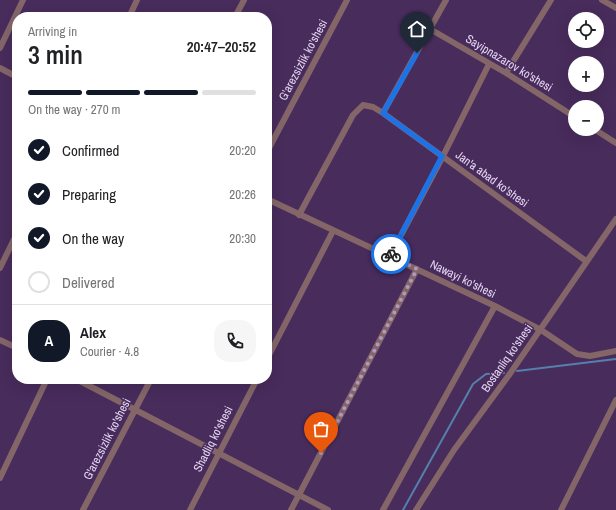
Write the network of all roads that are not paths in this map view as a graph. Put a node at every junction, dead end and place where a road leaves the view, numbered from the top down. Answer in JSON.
{"nodes":[{"id":1,"x":23,"y":0,"type":"edge"},
{"id":2,"x":137,"y":0,"type":"edge"},
{"id":3,"x":244,"y":0,"type":"edge"},
{"id":4,"x":347,"y":0,"type":"edge"},
{"id":5,"x":446,"y":0,"type":"edge"},
{"id":6,"x":551,"y":0,"type":"edge"},
{"id":7,"x":602,"y":0,"type":"edge"},
{"id":8,"x":616,"y":8,"type":"edge"},
{"id":9,"x":17,"y":12,"type":"edge"},
{"id":10,"x":131,"y":12,"type":"edge"},
{"id":11,"x":238,"y":12,"type":"edge"},
{"id":12,"x":12,"y":23,"type":"edge"},
{"id":13,"x":430,"y":29,"type":"junction"},
{"id":14,"x":0,"y":48,"type":"edge"},
{"id":15,"x":489,"y":64,"type":"junction"},
{"id":16,"x":0,"y":68,"type":"edge"},
{"id":17,"x":506,"y":73,"type":"junction"},
{"id":18,"x":12,"y":74,"type":"edge"},
{"id":19,"x":383,"y":113,"type":"junction"},
{"id":20,"x":568,"y":113,"type":"edge"},
{"id":21,"x":604,"y":135,"type":"edge"},
{"id":22,"x":272,"y":142,"type":"edge"},
{"id":23,"x":616,"y":143,"type":"edge"},
{"id":24,"x":442,"y":156,"type":"junction"},
{"id":25,"x":272,"y":202,"type":"edge"},
{"id":26,"x":299,"y":215,"type":"junction"},
{"id":27,"x":616,"y":219,"type":"edge"},
{"id":28,"x":333,"y":231,"type":"junction"},
{"id":29,"x":12,"y":243,"type":"edge"},
{"id":30,"x":390,"y":256,"type":"junction"},
{"id":31,"x":586,"y":260,"type":"junction"},
{"id":32,"x":0,"y":268,"type":"edge"},
{"id":33,"x":417,"y":269,"type":"junction"},
{"id":34,"x":495,"y":306,"type":"junction"},
{"id":35,"x":541,"y":330,"type":"junction"},
{"id":36,"x":0,"y":340,"type":"edge"},
{"id":37,"x":12,"y":346,"type":"edge"},
{"id":38,"x":272,"y":349,"type":"edge"},
{"id":39,"x":616,"y":351,"type":"edge"},
{"id":40,"x":45,"y":384,"type":"edge"},
{"id":41,"x":86,"y":384,"type":"edge"},
{"id":42,"x":148,"y":384,"type":"edge"},
{"id":43,"x":254,"y":384,"type":"edge"},
{"id":44,"x":616,"y":400,"type":"edge"},
{"id":45,"x":135,"y":410,"type":"junction"},
{"id":46,"x":219,"y":453,"type":"junction"},
{"id":47,"x":0,"y":478,"type":"edge"},
{"id":48,"x":299,"y":495,"type":"junction"},
{"id":49,"x":83,"y":510,"type":"edge"},
{"id":50,"x":190,"y":510,"type":"edge"},
{"id":51,"x":291,"y":510,"type":"edge"},
{"id":52,"x":328,"y":510,"type":"edge"},
{"id":53,"x":383,"y":510,"type":"edge"},
{"id":54,"x":416,"y":510,"type":"edge"},
{"id":55,"x":561,"y":510,"type":"edge"}],
"edges":[{"from":1,"to":9,"type":"street"},
{"from":2,"to":10,"type":"street"},
{"from":3,"to":11,"type":"street"},
{"from":4,"to":22,"type":"street","name":"G'arezsizlik ko'shesi"},
{"from":5,"to":13,"type":"street"},
{"from":6,"to":17,"type":"street"},
{"from":7,"to":8,"type":"street"},
{"from":12,"to":14,"type":"street"},
{"from":13,"to":15,"type":"street","name":"Sayipnazarov ko'shesi"},
{"from":13,"to":19,"type":"street"},
{"from":15,"to":17,"type":"street","name":"Sayipnazarov ko'shesi"},
{"from":15,"to":24,"type":"street"},
{"from":16,"to":18,"type":"street"},
{"from":17,"to":20,"type":"street","name":"Sayipnazarov ko'shesi"},
{"from":19,"to":24,"type":"street","name":"Jan'a abad ko'shesi"},
{"from":19,"to":26,"type":"street","name":"Jan'a abad ko'shesi"},
{"from":21,"to":23,"type":"street"},
{"from":24,"to":30,"type":"street"},
{"from":24,"to":31,"type":"street","name":"Jan'a abad ko'shesi"},
{"from":25,"to":26,"type":"street","name":"Nawayi ko'shesi"},
{"from":26,"to":28,"type":"street","name":"Nawayi ko'shesi"},
{"from":27,"to":31,"type":"street","name":"Bostanliq ko'shesi"},
{"from":28,"to":30,"type":"street","name":"Nawayi ko'shesi"},
{"from":28,"to":38,"type":"street"},
{"from":29,"to":32,"type":"street"},
{"from":30,"to":33,"type":"street","name":"Nawayi ko'shesi"},
{"from":31,"to":35,"type":"street","name":"Bostanliq ko'shesi"},
{"from":33,"to":34,"type":"street","name":"Nawayi ko'shesi"},
{"from":33,"to":48,"type":"street"},
{"from":34,"to":35,"type":"street","name":"Nawayi ko'shesi"},
{"from":34,"to":53,"type":"street"},
{"from":35,"to":39,"type":"street","name":"Nawayi ko'shesi"},
{"from":35,"to":54,"type":"street","name":"Bostanliq ko'shesi"},
{"from":36,"to":37,"type":"street"},
{"from":40,"to":47,"type":"street"},
{"from":41,"to":45,"type":"street"},
{"from":42,"to":45,"type":"street","name":"G'arezsizlik ko'shesi"},
{"from":43,"to":46,"type":"street","name":"Shadliq ko'shesi"},
{"from":44,"to":55,"type":"street"},
{"from":45,"to":46,"type":"street"},
{"from":45,"to":49,"type":"street","name":"G'arezsizlik ko'shesi"},
{"from":46,"to":48,"type":"street"},
{"from":46,"to":50,"type":"street","name":"Shadliq ko'shesi"},
{"from":48,"to":51,"type":"street"},
{"from":48,"to":52,"type":"street"}]}
